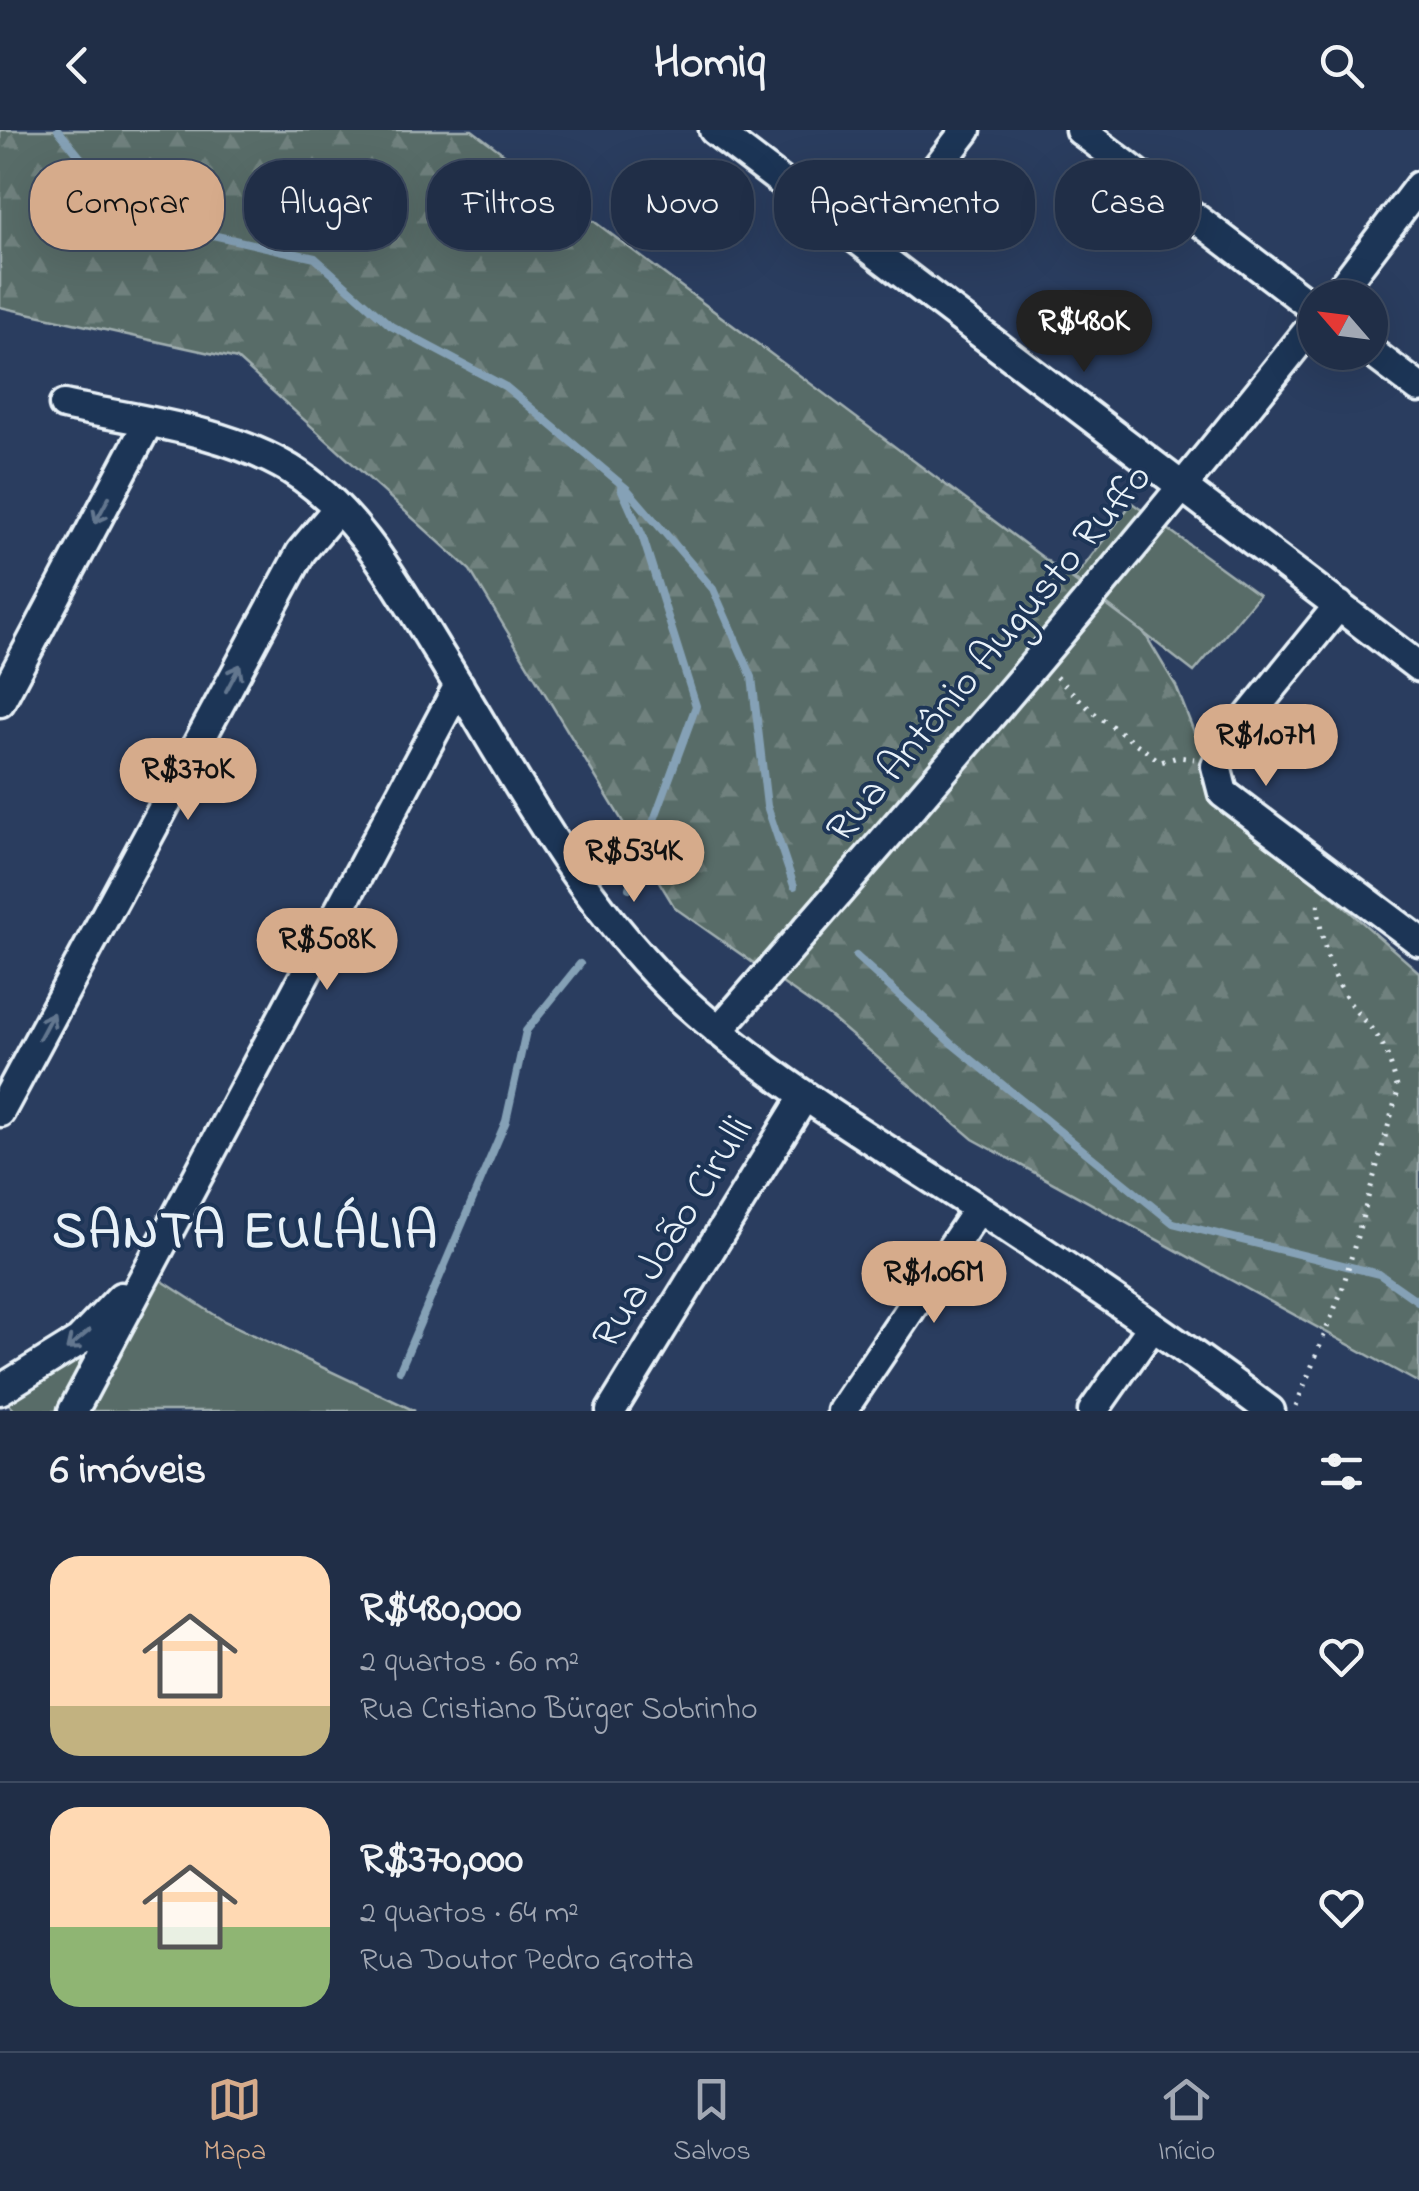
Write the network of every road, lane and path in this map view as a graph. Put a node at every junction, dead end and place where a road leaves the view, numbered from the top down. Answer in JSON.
{"nodes":[{"id":1,"x":714,"y":130,"type":"edge"},
{"id":2,"x":966,"y":130,"type":"edge"},
{"id":3,"x":1080,"y":130,"type":"edge"},
{"id":4,"x":1419,"y":186,"type":"edge"},
{"id":5,"x":873,"y":251,"type":"junction"},
{"id":6,"x":1348,"y":280,"type":"edge"},
{"id":7,"x":1298,"y":296,"type":"edge"},
{"id":8,"x":1298,"y":344,"type":"edge"},
{"id":9,"x":1388,"y":365,"type":"edge"},
{"id":10,"x":1419,"y":388,"type":"edge"},
{"id":11,"x":64,"y":405,"type":"dead end"},
{"id":12,"x":148,"y":424,"type":"junction"},
{"id":13,"x":1184,"y":488,"type":"junction"},
{"id":14,"x":338,"y":508,"type":"junction"},
{"id":15,"x":1339,"y":605,"type":"junction"},
{"id":16,"x":1039,"y":662,"type":"junction"},
{"id":17,"x":1419,"y":667,"type":"edge"},
{"id":18,"x":459,"y":685,"type":"junction"},
{"id":19,"x":0,"y":702,"type":"edge"},
{"id":20,"x":1161,"y":762,"type":"dead end"},
{"id":21,"x":1318,"y":866,"type":"junction"},
{"id":22,"x":1419,"y":942,"type":"edge"},
{"id":23,"x":718,"y":1031,"type":"junction"},
{"id":24,"x":804,"y":1097,"type":"junction"},
{"id":25,"x":0,"y":1112,"type":"edge"},
{"id":26,"x":978,"y":1209,"type":"junction"},
{"id":27,"x":144,"y":1274,"type":"junction"},
{"id":28,"x":1152,"y":1326,"type":"junction"},
{"id":29,"x":0,"y":1390,"type":"edge"},
{"id":30,"x":73,"y":1411,"type":"edge"},
{"id":31,"x":611,"y":1411,"type":"edge"},
{"id":32,"x":842,"y":1411,"type":"edge"},
{"id":33,"x":1093,"y":1411,"type":"edge"},
{"id":34,"x":1270,"y":1411,"type":"edge"},
{"id":35,"x":1294,"y":1411,"type":"edge"}],
"edges":[{"from":1,"to":5,"type":"street"},
{"from":2,"to":5,"type":"street"},
{"from":3,"to":7,"type":"street"},
{"from":4,"to":6,"type":"street"},
{"from":5,"to":13,"type":"street"},
{"from":8,"to":13,"type":"street","name":"Rua Antônio Augusto Ruffo"},
{"from":9,"to":10,"type":"street"},
{"from":11,"to":12,"type":"street"},
{"from":12,"to":14,"type":"street"},
{"from":12,"to":19,"type":"street","one_way":true},
{"from":13,"to":15,"type":"street"},
{"from":13,"to":16,"type":"street","name":"Rua Antônio Augusto Ruffo"},
{"from":14,"to":18,"type":"street"},
{"from":25,"to":14,"type":"street","one_way":true},
{"from":15,"to":17,"type":"street"},
{"from":15,"to":21,"type":"street"},
{"from":16,"to":20,"type":"path"},
{"from":16,"to":23,"type":"street","name":"Rua Antônio Augusto Ruffo"},
{"from":18,"to":23,"type":"street"},
{"from":18,"to":27,"type":"street"},
{"from":21,"to":22,"type":"street"},
{"from":21,"to":35,"type":"path"},
{"from":23,"to":24,"type":"street"},
{"from":24,"to":26,"type":"street"},
{"from":24,"to":31,"type":"street","name":"Rua João Cirulli"},
{"from":26,"to":28,"type":"street"},
{"from":26,"to":32,"type":"street"},
{"from":27,"to":29,"type":"street","one_way":true},
{"from":27,"to":30,"type":"street"},
{"from":28,"to":33,"type":"street"},
{"from":28,"to":34,"type":"street"}]}
